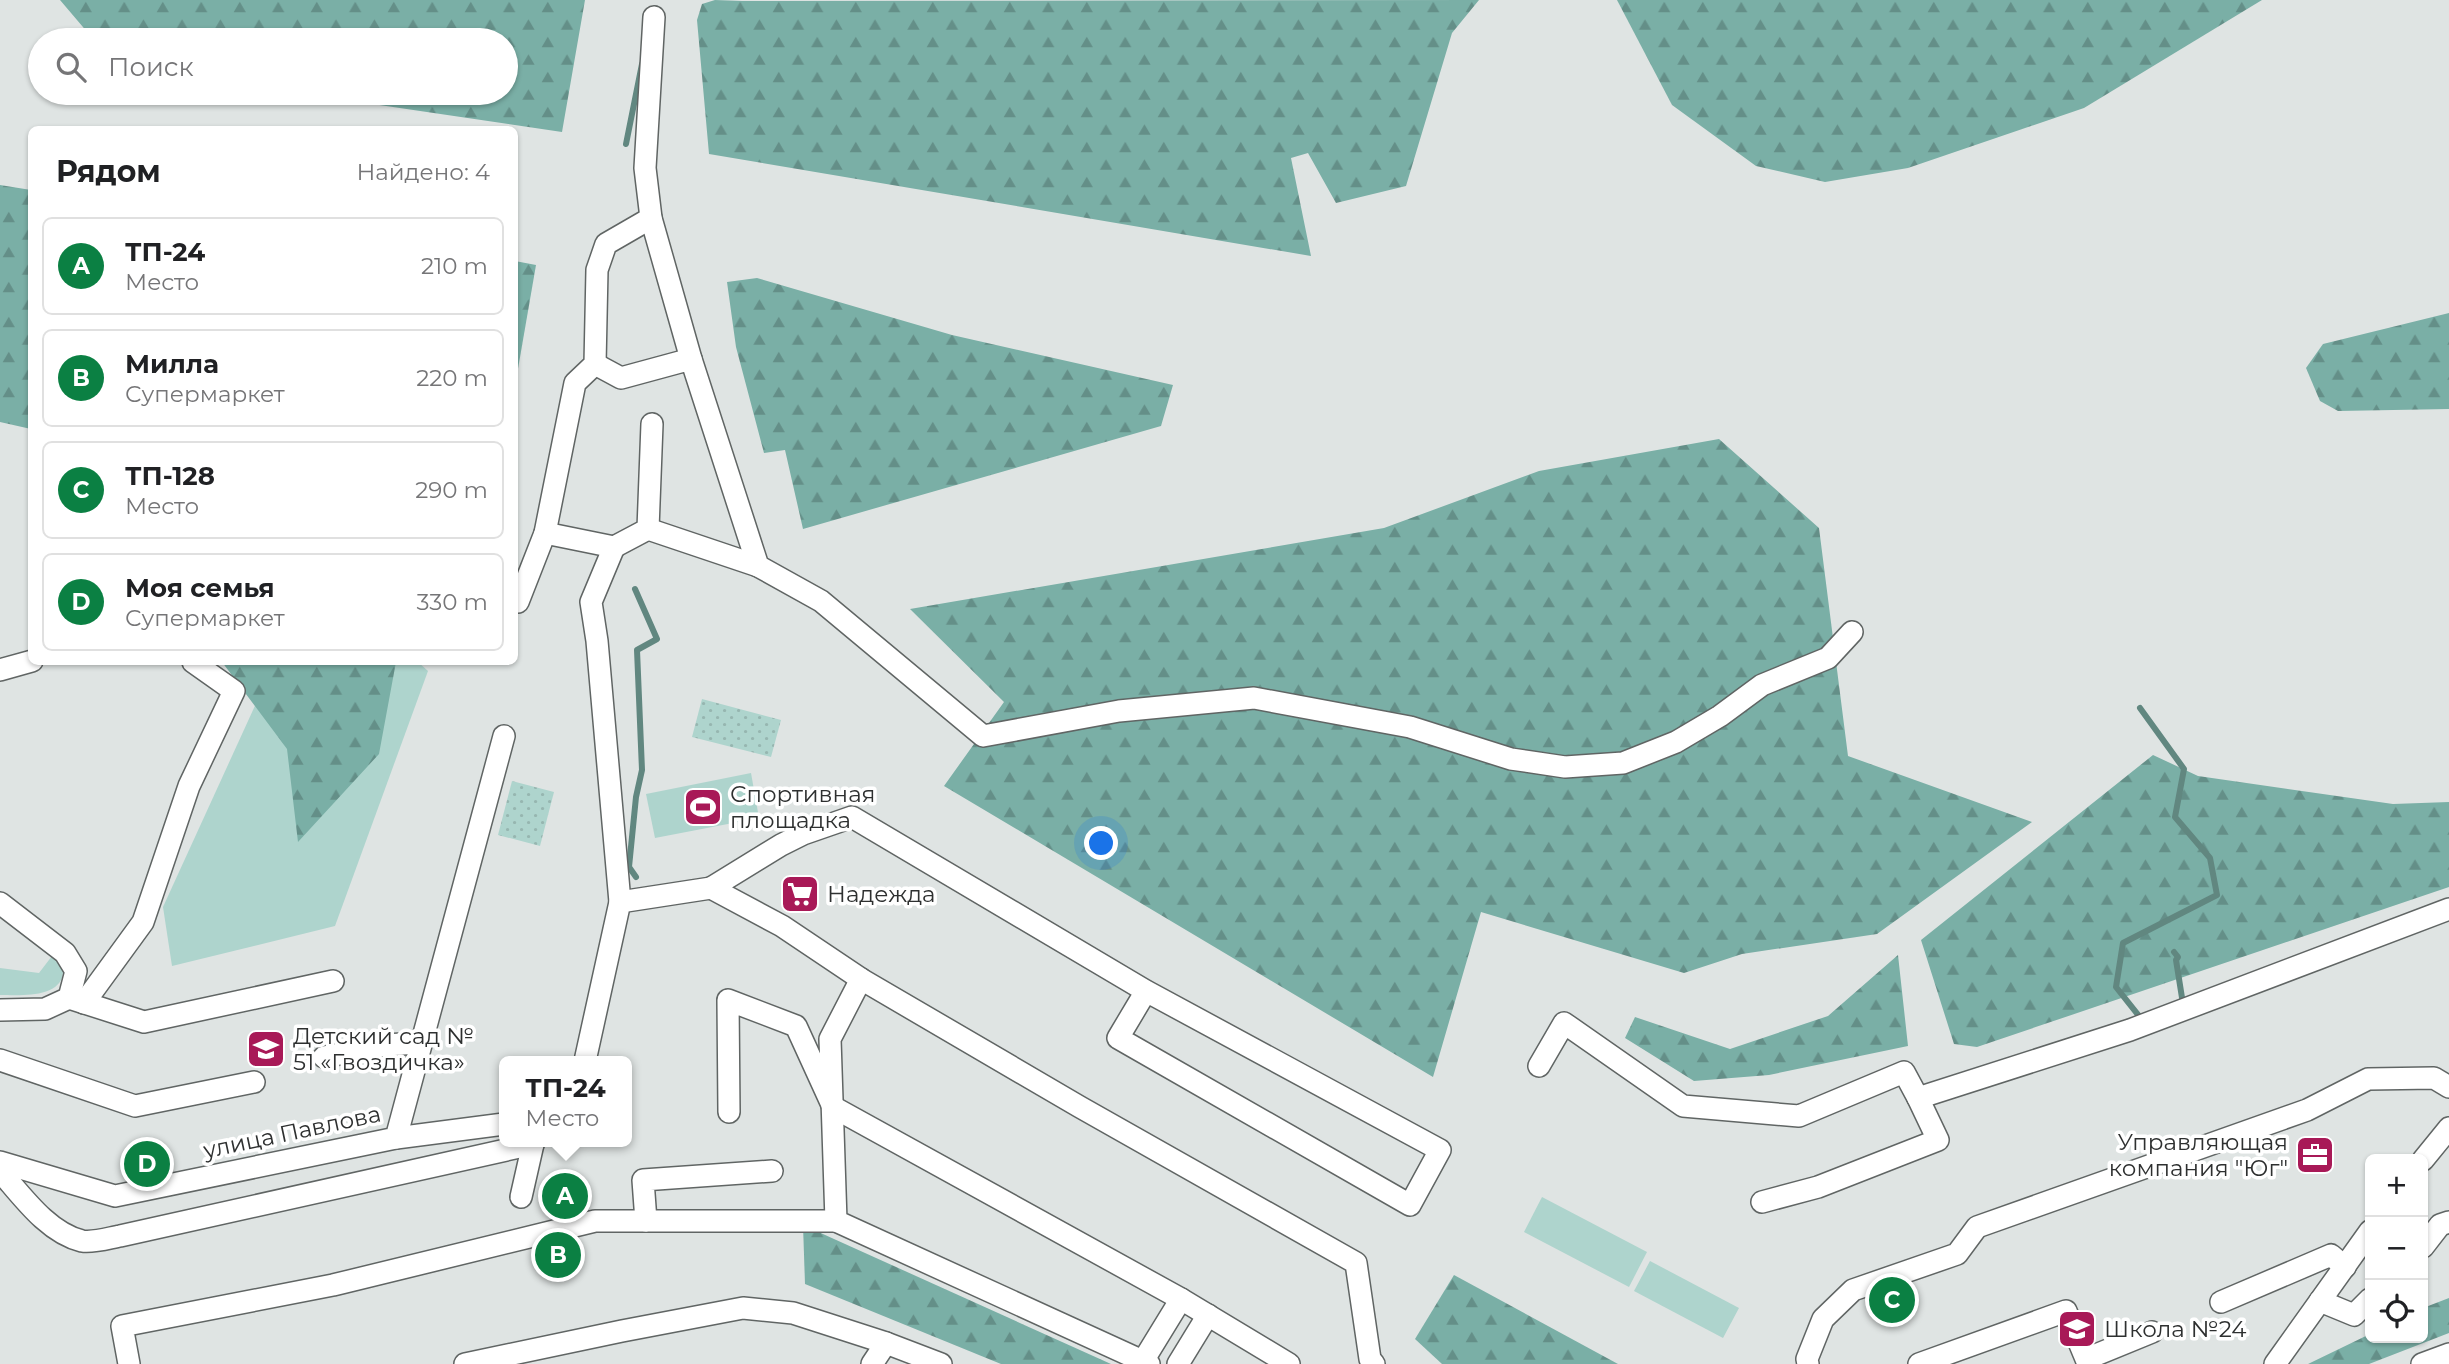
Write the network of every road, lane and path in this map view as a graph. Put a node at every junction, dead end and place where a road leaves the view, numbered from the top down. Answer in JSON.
{"nodes":[{"id":1,"x":654,"y":17,"type":"dead end"},
{"id":2,"x":651,"y":218,"type":"junction"},
{"id":3,"x":691,"y":359,"type":"junction"},
{"id":4,"x":595,"y":364,"type":"junction"},
{"id":5,"x":652,"y":424,"type":"dead end"},
{"id":6,"x":649,"y":529,"type":"junction"},
{"id":7,"x":545,"y":533,"type":"junction"},
{"id":8,"x":614,"y":548,"type":"junction"},
{"id":9,"x":758,"y":566,"type":"junction"},
{"id":10,"x":518,"y":602,"type":"edge"},
{"id":11,"x":1852,"y":632,"type":"dead end"},
{"id":12,"x":28,"y":662,"type":"edge"},
{"id":13,"x":197,"y":665,"type":"edge"},
{"id":14,"x":0,"y":670,"type":"edge"},
{"id":15,"x":504,"y":736,"type":"dead end"},
{"id":16,"x":711,"y":888,"type":"junction"},
{"id":17,"x":0,"y":902,"type":"edge"},
{"id":18,"x":620,"y":902,"type":"junction"},
{"id":19,"x":2449,"y":909,"type":"edge"},
{"id":20,"x":860,"y":979,"type":"junction"},
{"id":21,"x":333,"y":981,"type":"dead end"},
{"id":22,"x":1146,"y":991,"type":"junction"},
{"id":23,"x":77,"y":1001,"type":"junction"},
{"id":24,"x":0,"y":1010,"type":"edge"},
{"id":25,"x":420,"y":1043,"type":"junction"},
{"id":26,"x":586,"y":1056,"type":"edge"},
{"id":27,"x":324,"y":1057,"type":"dead end"},
{"id":28,"x":0,"y":1060,"type":"edge"},
{"id":29,"x":1539,"y":1066,"type":"dead end"},
{"id":30,"x":254,"y":1082,"type":"dead end"},
{"id":31,"x":2449,"y":1087,"type":"edge"},
{"id":32,"x":1918,"y":1098,"type":"junction"},
{"id":33,"x":833,"y":1107,"type":"junction"},
{"id":34,"x":729,"y":1112,"type":"dead end"},
{"id":35,"x":499,"y":1125,"type":"edge"},
{"id":36,"x":2449,"y":1128,"type":"edge"},
{"id":37,"x":396,"y":1138,"type":"junction"},
{"id":38,"x":516,"y":1147,"type":"edge"},
{"id":39,"x":533,"y":1147,"type":"edge"},
{"id":40,"x":2428,"y":1154,"type":"edge"},
{"id":41,"x":0,"y":1162,"type":"edge"},
{"id":42,"x":0,"y":1171,"type":"edge"},
{"id":43,"x":772,"y":1171,"type":"dead end"},
{"id":44,"x":522,"y":1197,"type":"dead end"},
{"id":45,"x":1762,"y":1202,"type":"dead end"},
{"id":46,"x":646,"y":1221,"type":"junction"},
{"id":47,"x":836,"y":1221,"type":"junction"},
{"id":48,"x":2449,"y":1222,"type":"edge"},
{"id":49,"x":2365,"y":1238,"type":"edge"},
{"id":50,"x":2428,"y":1241,"type":"edge"},
{"id":51,"x":2345,"y":1267,"type":"junction"},
{"id":52,"x":1181,"y":1298,"type":"junction"},
{"id":53,"x":2320,"y":1300,"type":"junction"},
{"id":54,"x":2221,"y":1302,"type":"dead end"},
{"id":55,"x":2365,"y":1304,"type":"edge"},
{"id":56,"x":1208,"y":1315,"type":"junction"},
{"id":57,"x":2152,"y":1332,"type":"dead end"},
{"id":58,"x":886,"y":1343,"type":"junction"},
{"id":59,"x":2449,"y":1354,"type":"edge"},
{"id":60,"x":1807,"y":1360,"type":"edge"},
{"id":61,"x":1146,"y":1362,"type":"edge"},
{"id":62,"x":130,"y":1364,"type":"edge"},
{"id":63,"x":465,"y":1364,"type":"edge"},
{"id":64,"x":872,"y":1364,"type":"edge"},
{"id":65,"x":941,"y":1364,"type":"edge"},
{"id":66,"x":1178,"y":1364,"type":"edge"},
{"id":67,"x":1289,"y":1364,"type":"edge"},
{"id":68,"x":1374,"y":1364,"type":"edge"},
{"id":69,"x":1919,"y":1364,"type":"edge"},
{"id":70,"x":2275,"y":1364,"type":"edge"},
{"id":71,"x":2422,"y":1364,"type":"edge"}],
"edges":[{"from":1,"to":2,"type":"street"},
{"from":2,"to":3,"type":"street"},
{"from":2,"to":4,"type":"street"},
{"from":3,"to":4,"type":"street"},
{"from":3,"to":9,"type":"street"},
{"from":4,"to":7,"type":"street"},
{"from":5,"to":6,"type":"street"},
{"from":6,"to":8,"type":"street"},
{"from":6,"to":9,"type":"street"},
{"from":7,"to":8,"type":"street"},
{"from":7,"to":10,"type":"street"},
{"from":8,"to":18,"type":"street"},
{"from":9,"to":11,"type":"street"},
{"from":12,"to":14,"type":"street"},
{"from":13,"to":23,"type":"street"},
{"from":15,"to":25,"type":"street","name":"улица Павлова"},
{"from":16,"to":18,"type":"street"},
{"from":16,"to":20,"type":"street"},
{"from":16,"to":22,"type":"street"},
{"from":17,"to":23,"type":"street"},
{"from":18,"to":26,"type":"street"},
{"from":19,"to":32,"type":"street"},
{"from":20,"to":33,"type":"street"},
{"from":20,"to":68,"type":"street"},
{"from":21,"to":23,"type":"street"},
{"from":22,"to":22,"type":"street"},
{"from":23,"to":24,"type":"street"},
{"from":25,"to":27,"type":"street"},
{"from":25,"to":37,"type":"street","name":"улица Павлова"},
{"from":28,"to":30,"type":"street"},
{"from":29,"to":32,"type":"street"},
{"from":31,"to":60,"type":"street"},
{"from":32,"to":45,"type":"street"},
{"from":33,"to":34,"type":"street"},
{"from":33,"to":47,"type":"street"},
{"from":33,"to":52,"type":"street"},
{"from":35,"to":37,"type":"street"},
{"from":36,"to":40,"type":"street"},
{"from":37,"to":41,"type":"street","name":"улица Павлова"},
{"from":38,"to":42,"type":"street"},
{"from":39,"to":44,"type":"street"},
{"from":43,"to":46,"type":"street"},
{"from":46,"to":47,"type":"street"},
{"from":46,"to":62,"type":"street"},
{"from":47,"to":61,"type":"street"},
{"from":48,"to":50,"type":"street"},
{"from":49,"to":51,"type":"street"},
{"from":51,"to":53,"type":"street"},
{"from":51,"to":54,"type":"street"},
{"from":52,"to":56,"type":"street"},
{"from":52,"to":61,"type":"street"},
{"from":53,"to":55,"type":"street"},
{"from":53,"to":70,"type":"street"},
{"from":56,"to":66,"type":"street"},
{"from":56,"to":67,"type":"street"},
{"from":57,"to":69,"type":"street"},
{"from":58,"to":63,"type":"street"},
{"from":58,"to":64,"type":"street"},
{"from":58,"to":65,"type":"street"},
{"from":59,"to":71,"type":"street"}]}
